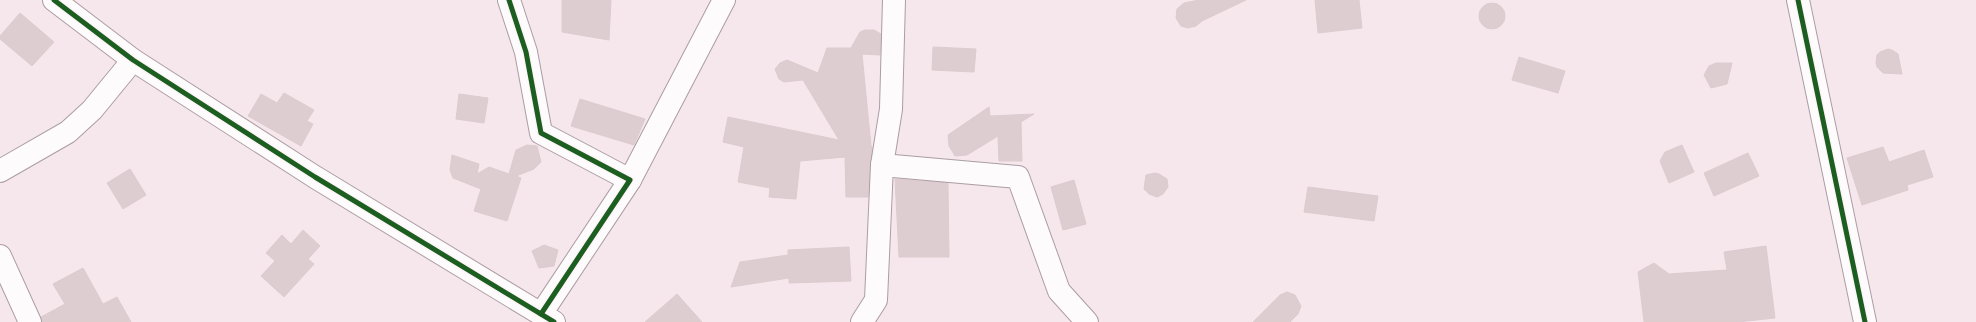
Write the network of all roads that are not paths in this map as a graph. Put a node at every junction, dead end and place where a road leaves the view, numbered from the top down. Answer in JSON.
{"nodes":[{"id":1,"x":54,"y":0,"type":"edge"},
{"id":2,"x":509,"y":0,"type":"edge"},
{"id":3,"x":724,"y":0,"type":"edge"},
{"id":4,"x":894,"y":0,"type":"edge"},
{"id":5,"x":1798,"y":0,"type":"edge"},
{"id":6,"x":76,"y":8,"type":"edge"},
{"id":7,"x":133,"y":60,"type":"junction"},
{"id":8,"x":882,"y":165,"type":"junction"},
{"id":9,"x":0,"y":170,"type":"edge"},
{"id":10,"x":630,"y":180,"type":"junction"},
{"id":11,"x":0,"y":256,"type":"edge"},
{"id":12,"x":547,"y":318,"type":"edge"},
{"id":13,"x":30,"y":322,"type":"edge"},
{"id":14,"x":862,"y":322,"type":"edge"},
{"id":15,"x":1087,"y":322,"type":"edge"},
{"id":16,"x":1865,"y":322,"type":"edge"}],
"edges":[{"from":1,"to":6,"type":"street"},
{"from":2,"to":10,"type":"street"},
{"from":3,"to":10,"type":"street"},
{"from":4,"to":8,"type":"street"},
{"from":5,"to":16,"type":"street"},
{"from":6,"to":7,"type":"street"},
{"from":7,"to":9,"type":"street"},
{"from":7,"to":12,"type":"street"},
{"from":8,"to":14,"type":"street"},
{"from":8,"to":15,"type":"street"},
{"from":10,"to":12,"type":"street"},
{"from":11,"to":13,"type":"street"}]}
